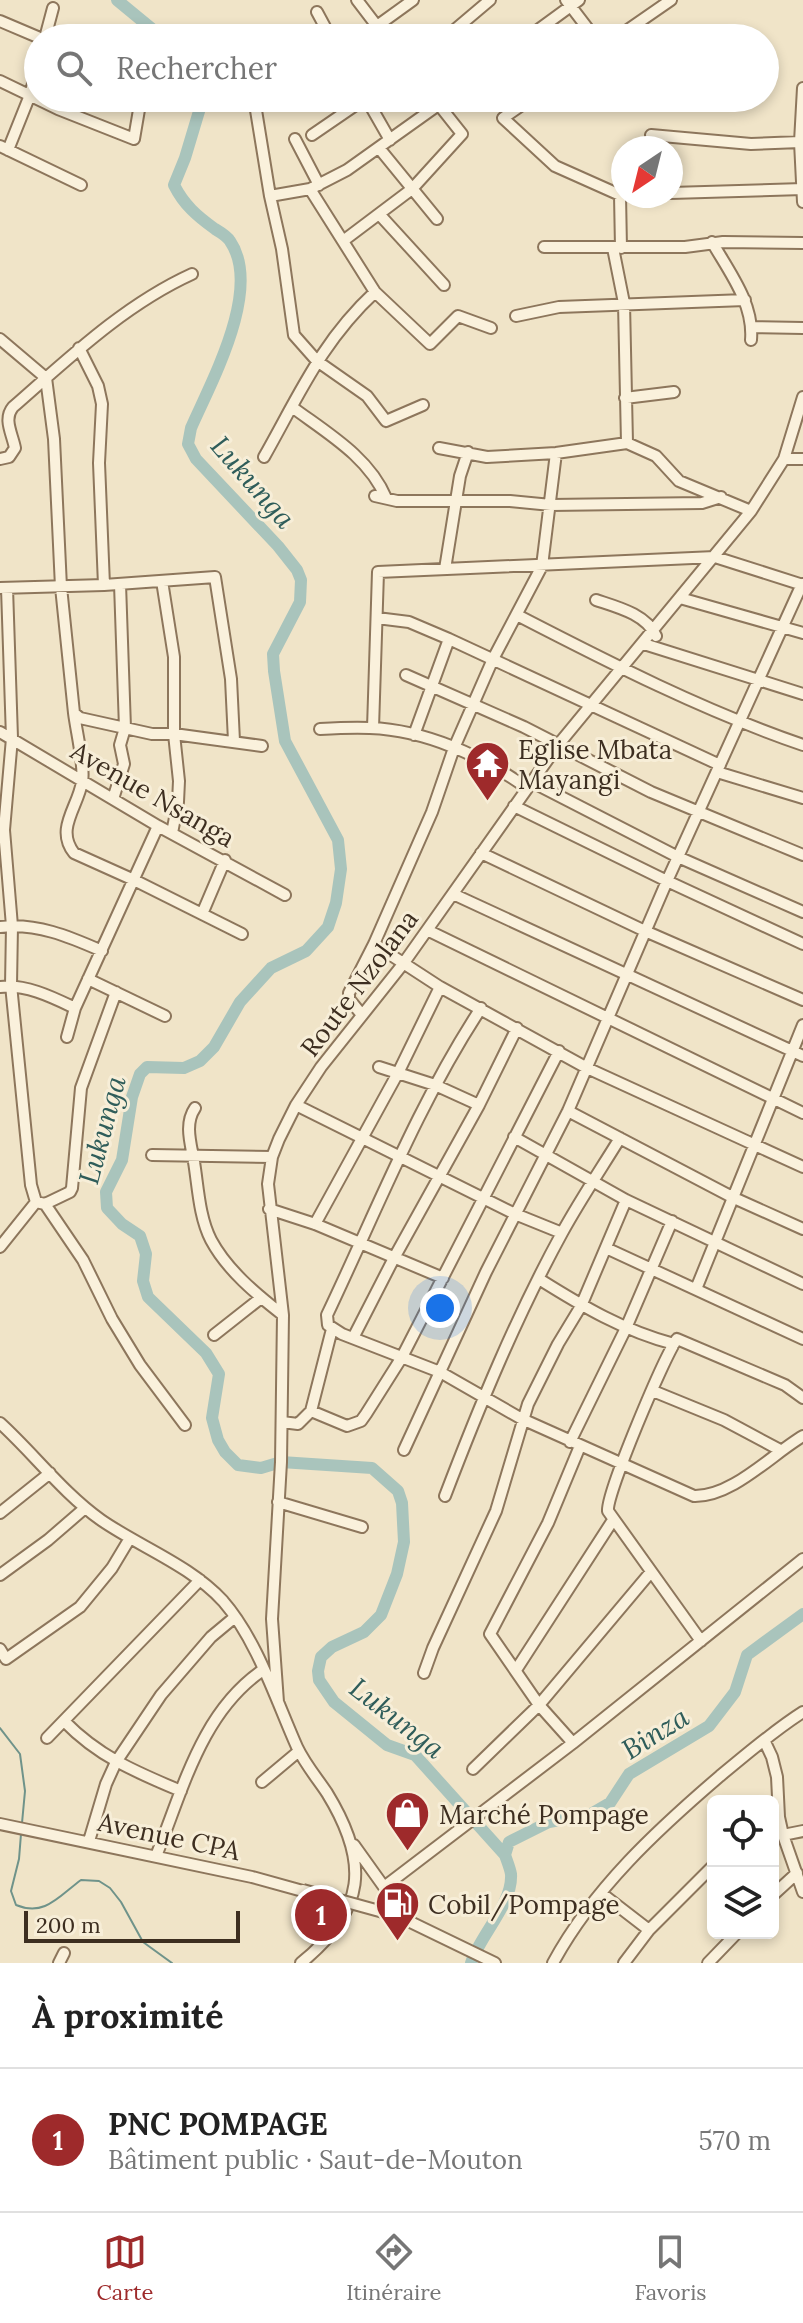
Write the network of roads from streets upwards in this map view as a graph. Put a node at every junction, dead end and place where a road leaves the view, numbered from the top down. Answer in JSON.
{"nodes":[{"id":1,"x":357,"y":0,"type":"edge"},
{"id":2,"x":413,"y":0,"type":"edge"},
{"id":3,"x":490,"y":0,"type":"edge"},
{"id":4,"x":671,"y":0,"type":"edge"},
{"id":5,"x":572,"y":2,"type":"edge"},
{"id":6,"x":53,"y":8,"type":"dead end"},
{"id":7,"x":317,"y":12,"type":"dead end"},
{"id":8,"x":0,"y":21,"type":"edge"},
{"id":9,"x":47,"y":24,"type":"edge"},
{"id":10,"x":323,"y":24,"type":"edge"},
{"id":11,"x":375,"y":24,"type":"edge"},
{"id":12,"x":380,"y":24,"type":"edge"},
{"id":13,"x":462,"y":24,"type":"edge"},
{"id":14,"x":544,"y":24,"type":"edge"},
{"id":15,"x":586,"y":24,"type":"edge"},
{"id":16,"x":636,"y":24,"type":"edge"},
{"id":17,"x":24,"y":31,"type":"edge"},
{"id":18,"x":0,"y":81,"type":"edge"},
{"id":19,"x":803,"y":88,"type":"edge"},
{"id":20,"x":24,"y":92,"type":"edge"},
{"id":21,"x":24,"y":107,"type":"edge"},
{"id":22,"x":66,"y":112,"type":"edge"},
{"id":23,"x":139,"y":112,"type":"edge"},
{"id":24,"x":256,"y":112,"type":"edge"},
{"id":25,"x":346,"y":112,"type":"edge"},
{"id":26,"x":374,"y":112,"type":"edge"},
{"id":27,"x":429,"y":112,"type":"edge"},
{"id":28,"x":449,"y":112,"type":"edge"},
{"id":29,"x":512,"y":112,"type":"edge"},
{"id":30,"x":312,"y":135,"type":"dead end"},
{"id":31,"x":651,"y":135,"type":"dead end"},
{"id":32,"x":295,"y":139,"type":"dead end"},
{"id":33,"x":390,"y":140,"type":"junction"},
{"id":34,"x":800,"y":142,"type":"junction"},
{"id":35,"x":4,"y":148,"type":"edge"},
{"id":36,"x":379,"y":148,"type":"junction"},
{"id":37,"x":81,"y":185,"type":"dead end"},
{"id":38,"x":314,"y":187,"type":"junction"},
{"id":39,"x":412,"y":189,"type":"junction"},
{"id":40,"x":802,"y":189,"type":"edge"},
{"id":41,"x":611,"y":190,"type":"edge"},
{"id":42,"x":683,"y":193,"type":"edge"},
{"id":43,"x":270,"y":196,"type":"junction"},
{"id":44,"x":803,"y":202,"type":"edge"},
{"id":45,"x":621,"y":208,"type":"edge"},
{"id":46,"x":379,"y":214,"type":"junction"},
{"id":47,"x":437,"y":219,"type":"dead end"},
{"id":48,"x":343,"y":241,"type":"junction"},
{"id":49,"x":712,"y":242,"type":"junction"},
{"id":50,"x":803,"y":243,"type":"edge"},
{"id":51,"x":544,"y":247,"type":"dead end"},
{"id":52,"x":617,"y":248,"type":"junction"},
{"id":53,"x":192,"y":274,"type":"dead end"},
{"id":54,"x":444,"y":285,"type":"dead end"},
{"id":55,"x":375,"y":292,"type":"junction"},
{"id":56,"x":745,"y":300,"type":"junction"},
{"id":57,"x":624,"y":303,"type":"junction"},
{"id":58,"x":516,"y":316,"type":"dead end"},
{"id":59,"x":752,"y":327,"type":"junction"},
{"id":60,"x":491,"y":328,"type":"dead end"},
{"id":61,"x":803,"y":328,"type":"edge"},
{"id":62,"x":0,"y":339,"type":"edge"},
{"id":63,"x":751,"y":340,"type":"dead end"},
{"id":64,"x":79,"y":348,"type":"junction"},
{"id":65,"x":317,"y":361,"type":"junction"},
{"id":66,"x":46,"y":378,"type":"junction"},
{"id":67,"x":674,"y":392,"type":"dead end"},
{"id":68,"x":803,"y":397,"type":"edge"},
{"id":69,"x":625,"y":398,"type":"junction"},
{"id":70,"x":423,"y":405,"type":"dead end"},
{"id":71,"x":292,"y":407,"type":"junction"},
{"id":72,"x":627,"y":443,"type":"junction"},
{"id":73,"x":439,"y":448,"type":"dead end"},
{"id":74,"x":468,"y":452,"type":"junction"},
{"id":75,"x":556,"y":453,"type":"junction"},
{"id":76,"x":264,"y":457,"type":"dead end"},
{"id":77,"x":0,"y":459,"type":"edge"},
{"id":78,"x":784,"y":459,"type":"junction"},
{"id":79,"x":803,"y":459,"type":"edge"},
{"id":80,"x":375,"y":496,"type":"dead end"},
{"id":81,"x":721,"y":497,"type":"junction"},
{"id":82,"x":386,"y":498,"type":"junction"},
{"id":83,"x":456,"y":500,"type":"junction"},
{"id":84,"x":551,"y":505,"type":"junction"},
{"id":85,"x":751,"y":511,"type":"junction"},
{"id":86,"x":715,"y":557,"type":"junction"},
{"id":87,"x":542,"y":566,"type":"junction"},
{"id":88,"x":445,"y":569,"type":"junction"},
{"id":89,"x":162,"y":581,"type":"junction"},
{"id":90,"x":120,"y":584,"type":"junction"},
{"id":91,"x":104,"y":585,"type":"junction"},
{"id":92,"x":803,"y":585,"type":"edge"},
{"id":93,"x":61,"y":587,"type":"junction"},
{"id":94,"x":4,"y":588,"type":"edge"},
{"id":95,"x":680,"y":598,"type":"junction"},
{"id":96,"x":596,"y":600,"type":"dead end"},
{"id":97,"x":517,"y":615,"type":"junction"},
{"id":98,"x":377,"y":618,"type":"junction"},
{"id":99,"x":782,"y":627,"type":"junction"},
{"id":100,"x":654,"y":631,"type":"junction"},
{"id":101,"x":803,"y":633,"type":"edge"},
{"id":102,"x":449,"y":639,"type":"junction"},
{"id":103,"x":644,"y":644,"type":"junction"},
{"id":104,"x":661,"y":649,"type":"junction"},
{"id":105,"x":493,"y":659,"type":"junction"},
{"id":106,"x":621,"y":669,"type":"junction"},
{"id":107,"x":406,"y":675,"type":"dead end"},
{"id":108,"x":759,"y":681,"type":"junction"},
{"id":109,"x":431,"y":686,"type":"junction"},
{"id":110,"x":803,"y":694,"type":"edge"},
{"id":111,"x":473,"y":704,"type":"junction"},
{"id":112,"x":592,"y":705,"type":"junction"},
{"id":113,"x":74,"y":713,"type":"junction"},
{"id":114,"x":740,"y":722,"type":"junction"},
{"id":115,"x":125,"y":728,"type":"junction"},
{"id":116,"x":373,"y":728,"type":"junction"},
{"id":117,"x":320,"y":729,"type":"dead end"},
{"id":118,"x":0,"y":732,"type":"edge"},
{"id":119,"x":174,"y":734,"type":"junction"},
{"id":120,"x":414,"y":735,"type":"junction"},
{"id":121,"x":12,"y":738,"type":"junction"},
{"id":122,"x":234,"y":741,"type":"junction"},
{"id":123,"x":558,"y":745,"type":"junction"},
{"id":124,"x":803,"y":745,"type":"edge"},
{"id":125,"x":262,"y":746,"type":"dead end"},
{"id":126,"x":454,"y":748,"type":"junction"},
{"id":127,"x":719,"y":768,"type":"junction"},
{"id":128,"x":83,"y":781,"type":"junction"},
{"id":129,"x":529,"y":785,"type":"junction"},
{"id":130,"x":803,"y":798,"type":"edge"},
{"id":131,"x":113,"y":799,"type":"junction"},
{"id":132,"x":514,"y":806,"type":"junction"},
{"id":133,"x":699,"y":814,"type":"junction"},
{"id":134,"x":158,"y":826,"type":"junction"},
{"id":135,"x":172,"y":833,"type":"junction"},
{"id":136,"x":481,"y":853,"type":"junction"},
{"id":137,"x":803,"y":855,"type":"edge"},
{"id":138,"x":678,"y":857,"type":"junction"},
{"id":139,"x":225,"y":860,"type":"junction"},
{"id":140,"x":134,"y":880,"type":"junction"},
{"id":141,"x":667,"y":881,"type":"junction"},
{"id":142,"x":453,"y":894,"type":"junction"},
{"id":143,"x":285,"y":895,"type":"dead end"},
{"id":144,"x":803,"y":912,"type":"edge"},
{"id":145,"x":202,"y":914,"type":"junction"},
{"id":146,"x":12,"y":926,"type":"junction"},
{"id":147,"x":0,"y":927,"type":"edge"},
{"id":148,"x":427,"y":930,"type":"junction"},
{"id":149,"x":645,"y":931,"type":"junction"},
{"id":150,"x":242,"y":934,"type":"dead end"},
{"id":151,"x":374,"y":944,"type":"junction"},
{"id":152,"x":803,"y":944,"type":"edge"},
{"id":153,"x":102,"y":951,"type":"junction"},
{"id":154,"x":403,"y":964,"type":"junction"},
{"id":155,"x":626,"y":975,"type":"junction"},
{"id":156,"x":88,"y":979,"type":"junction"},
{"id":157,"x":5,"y":986,"type":"edge"},
{"id":158,"x":440,"y":987,"type":"junction"},
{"id":159,"x":116,"y":992,"type":"junction"},
{"id":160,"x":803,"y":1000,"type":"edge"},
{"id":161,"x":75,"y":1008,"type":"junction"},
{"id":162,"x":481,"y":1008,"type":"junction"},
{"id":163,"x":362,"y":1015,"type":"junction"},
{"id":164,"x":165,"y":1016,"type":"dead end"},
{"id":165,"x":608,"y":1017,"type":"junction"},
{"id":166,"x":803,"y":1025,"type":"edge"},
{"id":167,"x":517,"y":1028,"type":"junction"},
{"id":168,"x":67,"y":1037,"type":"dead end"},
{"id":169,"x":559,"y":1051,"type":"junction"},
{"id":170,"x":791,"y":1051,"type":"junction"},
{"id":171,"x":803,"y":1056,"type":"edge"},
{"id":172,"x":379,"y":1067,"type":"dead end"},
{"id":173,"x":587,"y":1068,"type":"junction"},
{"id":174,"x":399,"y":1071,"type":"junction"},
{"id":175,"x":435,"y":1085,"type":"junction"},
{"id":176,"x":773,"y":1099,"type":"junction"},
{"id":177,"x":296,"y":1105,"type":"junction"},
{"id":178,"x":479,"y":1105,"type":"junction"},
{"id":179,"x":195,"y":1108,"type":"dead end"},
{"id":180,"x":568,"y":1111,"type":"junction"},
{"id":181,"x":803,"y":1113,"type":"edge"},
{"id":182,"x":514,"y":1137,"type":"junction"},
{"id":183,"x":362,"y":1138,"type":"junction"},
{"id":184,"x":620,"y":1138,"type":"junction"},
{"id":185,"x":756,"y":1146,"type":"junction"},
{"id":186,"x":547,"y":1154,"type":"junction"},
{"id":187,"x":152,"y":1155,"type":"dead end"},
{"id":188,"x":272,"y":1157,"type":"junction"},
{"id":189,"x":399,"y":1157,"type":"junction"},
{"id":190,"x":193,"y":1158,"type":"junction"},
{"id":191,"x":803,"y":1167,"type":"edge"},
{"id":192,"x":441,"y":1178,"type":"junction"},
{"id":193,"x":593,"y":1181,"type":"junction"},
{"id":194,"x":734,"y":1198,"type":"junction"},
{"id":195,"x":485,"y":1199,"type":"junction"},
{"id":196,"x":626,"y":1200,"type":"junction"},
{"id":197,"x":41,"y":1203,"type":"junction"},
{"id":198,"x":269,"y":1209,"type":"junction"},
{"id":199,"x":515,"y":1214,"type":"junction"},
{"id":200,"x":672,"y":1221,"type":"junction"},
{"id":201,"x":315,"y":1224,"type":"junction"},
{"id":202,"x":803,"y":1229,"type":"edge"},
{"id":203,"x":562,"y":1233,"type":"junction"},
{"id":204,"x":716,"y":1242,"type":"junction"},
{"id":205,"x":361,"y":1243,"type":"junction"},
{"id":206,"x":0,"y":1247,"type":"edge"},
{"id":207,"x":606,"y":1248,"type":"junction"},
{"id":208,"x":394,"y":1258,"type":"junction"},
{"id":209,"x":649,"y":1269,"type":"junction"},
{"id":210,"x":443,"y":1278,"type":"junction"},
{"id":211,"x":539,"y":1279,"type":"junction"},
{"id":212,"x":803,"y":1284,"type":"edge"},
{"id":213,"x":696,"y":1289,"type":"junction"},
{"id":214,"x":261,"y":1298,"type":"junction"},
{"id":215,"x":581,"y":1306,"type":"junction"},
{"id":216,"x":283,"y":1315,"type":"junction"},
{"id":217,"x":626,"y":1328,"type":"junction"},
{"id":218,"x":332,"y":1329,"type":"junction"},
{"id":219,"x":214,"y":1335,"type":"dead end"},
{"id":220,"x":353,"y":1338,"type":"junction"},
{"id":221,"x":803,"y":1339,"type":"edge"},
{"id":222,"x":674,"y":1344,"type":"junction"},
{"id":223,"x":402,"y":1357,"type":"junction"},
{"id":224,"x":440,"y":1372,"type":"junction"},
{"id":225,"x":653,"y":1391,"type":"junction"},
{"id":226,"x":483,"y":1397,"type":"junction"},
{"id":227,"x":803,"y":1398,"type":"edge"},
{"id":228,"x":311,"y":1411,"type":"junction"},
{"id":229,"x":522,"y":1419,"type":"junction"},
{"id":230,"x":282,"y":1422,"type":"junction"},
{"id":231,"x":0,"y":1423,"type":"edge"},
{"id":232,"x":185,"y":1425,"type":"dead end"},
{"id":233,"x":803,"y":1436,"type":"edge"},
{"id":234,"x":575,"y":1444,"type":"junction"},
{"id":235,"x":404,"y":1450,"type":"dead end"},
{"id":236,"x":780,"y":1450,"type":"junction"},
{"id":237,"x":622,"y":1465,"type":"junction"},
{"id":238,"x":50,"y":1473,"type":"junction"},
{"id":239,"x":445,"y":1496,"type":"dead end"},
{"id":240,"x":278,"y":1502,"type":"junction"},
{"id":241,"x":85,"y":1508,"type":"junction"},
{"id":242,"x":0,"y":1513,"type":"edge"},
{"id":243,"x":613,"y":1520,"type":"junction"},
{"id":244,"x":362,"y":1527,"type":"dead end"},
{"id":245,"x":130,"y":1538,"type":"junction"},
{"id":246,"x":803,"y":1559,"type":"edge"},
{"id":247,"x":650,"y":1573,"type":"junction"},
{"id":248,"x":0,"y":1575,"type":"edge"},
{"id":249,"x":200,"y":1580,"type":"junction"},
{"id":250,"x":235,"y":1617,"type":"junction"},
{"id":251,"x":701,"y":1641,"type":"junction"},
{"id":252,"x":0,"y":1649,"type":"edge"},
{"id":253,"x":263,"y":1670,"type":"junction"},
{"id":254,"x":516,"y":1670,"type":"junction"},
{"id":255,"x":424,"y":1673,"type":"dead end"},
{"id":256,"x":278,"y":1702,"type":"junction"},
{"id":257,"x":539,"y":1705,"type":"junction"},
{"id":258,"x":803,"y":1712,"type":"edge"},
{"id":259,"x":64,"y":1721,"type":"junction"},
{"id":260,"x":47,"y":1738,"type":"dead end"},
{"id":261,"x":764,"y":1740,"type":"junction"},
{"id":262,"x":573,"y":1743,"type":"junction"},
{"id":263,"x":299,"y":1751,"type":"junction"},
{"id":264,"x":116,"y":1762,"type":"junction"},
{"id":265,"x":473,"y":1769,"type":"dead end"},
{"id":266,"x":262,"y":1782,"type":"dead end"},
{"id":267,"x":181,"y":1791,"type":"junction"},
{"id":268,"x":777,"y":1795,"type":"edge"},
{"id":269,"x":0,"y":1824,"type":"edge"},
{"id":270,"x":779,"y":1825,"type":"edge"},
{"id":271,"x":803,"y":1831,"type":"edge"},
{"id":272,"x":783,"y":1835,"type":"junction"},
{"id":273,"x":89,"y":1841,"type":"junction"},
{"id":274,"x":353,"y":1844,"type":"junction"},
{"id":275,"x":156,"y":1856,"type":"junction"},
{"id":276,"x":712,"y":1867,"type":"edge"},
{"id":277,"x":797,"y":1873,"type":"junction"},
{"id":278,"x":384,"y":1887,"type":"junction"},
{"id":279,"x":303,"y":1890,"type":"junction"},
{"id":280,"x":779,"y":1890,"type":"edge"},
{"id":281,"x":803,"y":1892,"type":"edge"},
{"id":282,"x":601,"y":1893,"type":"junction"},
{"id":283,"x":350,"y":1902,"type":"junction"},
{"id":284,"x":383,"y":1912,"type":"junction"},
{"id":285,"x":400,"y":1917,"type":"junction"},
{"id":286,"x":649,"y":1930,"type":"junction"},
{"id":287,"x":731,"y":1939,"type":"edge"},
{"id":288,"x":308,"y":1961,"type":"edge"},
{"id":289,"x":495,"y":1963,"type":"edge"},
{"id":290,"x":553,"y":1963,"type":"edge"},
{"id":291,"x":624,"y":1963,"type":"edge"},
{"id":292,"x":708,"y":1963,"type":"edge"}],
"edges":[{"from":1,"to":11,"type":"street"},
{"from":2,"to":12,"type":"street"},
{"from":3,"to":13,"type":"street"},
{"from":4,"to":16,"type":"street"},
{"from":5,"to":14,"type":"street"},
{"from":5,"to":15,"type":"street"},
{"from":6,"to":9,"type":"street"},
{"from":7,"to":10,"type":"street"},
{"from":8,"to":17,"type":"street"},
{"from":18,"to":20,"type":"street"},
{"from":19,"to":34,"type":"street"},
{"from":21,"to":35,"type":"street"},
{"from":22,"to":23,"type":"street"},
{"from":24,"to":43,"type":"street"},
{"from":25,"to":30,"type":"street"},
{"from":26,"to":33,"type":"street"},
{"from":27,"to":33,"type":"street"},
{"from":28,"to":39,"type":"street"},
{"from":29,"to":41,"type":"street"},
{"from":31,"to":34,"type":"street"},
{"from":32,"to":38,"type":"street"},
{"from":33,"to":36,"type":"street"},
{"from":34,"to":40,"type":"street"},
{"from":35,"to":37,"type":"street"},
{"from":36,"to":38,"type":"street"},
{"from":36,"to":39,"type":"street"},
{"from":38,"to":43,"type":"street"},
{"from":38,"to":48,"type":"street"},
{"from":39,"to":46,"type":"street"},
{"from":39,"to":47,"type":"street"},
{"from":40,"to":42,"type":"street"},
{"from":40,"to":44,"type":"street"},
{"from":43,"to":65,"type":"street"},
{"from":45,"to":52,"type":"street"},
{"from":46,"to":48,"type":"street"},
{"from":46,"to":54,"type":"street"},
{"from":48,"to":55,"type":"street"},
{"from":49,"to":50,"type":"street"},
{"from":49,"to":52,"type":"street"},
{"from":49,"to":56,"type":"street"},
{"from":51,"to":52,"type":"street"},
{"from":52,"to":57,"type":"street"},
{"from":53,"to":64,"type":"street"},
{"from":55,"to":60,"type":"street"},
{"from":55,"to":65,"type":"street"},
{"from":56,"to":57,"type":"street"},
{"from":56,"to":59,"type":"street"},
{"from":57,"to":58,"type":"street"},
{"from":57,"to":69,"type":"street"},
{"from":59,"to":61,"type":"street"},
{"from":59,"to":63,"type":"street"},
{"from":62,"to":66,"type":"street"},
{"from":64,"to":66,"type":"street"},
{"from":64,"to":91,"type":"street"},
{"from":65,"to":70,"type":"street"},
{"from":65,"to":71,"type":"street"},
{"from":66,"to":77,"type":"street"},
{"from":66,"to":93,"type":"street"},
{"from":67,"to":69,"type":"street"},
{"from":68,"to":78,"type":"street","name":"Route Nzolana"},
{"from":69,"to":72,"type":"street"},
{"from":71,"to":76,"type":"street"},
{"from":71,"to":82,"type":"street"},
{"from":72,"to":75,"type":"street"},
{"from":72,"to":81,"type":"street"},
{"from":73,"to":74,"type":"street"},
{"from":74,"to":75,"type":"street"},
{"from":74,"to":83,"type":"street"},
{"from":75,"to":84,"type":"street"},
{"from":78,"to":79,"type":"street"},
{"from":78,"to":85,"type":"street","name":"Route Nzolana"},
{"from":80,"to":82,"type":"street"},
{"from":81,"to":84,"type":"street"},
{"from":81,"to":85,"type":"street"},
{"from":82,"to":83,"type":"street"},
{"from":83,"to":84,"type":"street"},
{"from":83,"to":88,"type":"street"},
{"from":84,"to":87,"type":"street"},
{"from":85,"to":86,"type":"street","name":"Route Nzolana"},
{"from":86,"to":87,"type":"street"},
{"from":86,"to":92,"type":"street"},
{"from":86,"to":95,"type":"street","name":"Route Nzolana"},
{"from":87,"to":88,"type":"street"},
{"from":87,"to":97,"type":"street"},
{"from":88,"to":98,"type":"street"},
{"from":89,"to":90,"type":"street"},
{"from":89,"to":119,"type":"street"},
{"from":89,"to":122,"type":"street"},
{"from":90,"to":91,"type":"street"},
{"from":90,"to":115,"type":"street"},
{"from":91,"to":93,"type":"street"},
{"from":92,"to":99,"type":"street"},
{"from":93,"to":94,"type":"street"},
{"from":93,"to":113,"type":"street"},
{"from":94,"to":121,"type":"street"},
{"from":95,"to":99,"type":"street"},
{"from":95,"to":100,"type":"street","name":"Route Nzolana"},
{"from":96,"to":100,"type":"street"},
{"from":97,"to":105,"type":"street"},
{"from":97,"to":106,"type":"street"},
{"from":98,"to":102,"type":"street"},
{"from":98,"to":116,"type":"street"},
{"from":99,"to":101,"type":"street"},
{"from":99,"to":108,"type":"street"},
{"from":100,"to":103,"type":"street","name":"Route Nzolana"},
{"from":100,"to":104,"type":"street"},
{"from":102,"to":105,"type":"street"},
{"from":102,"to":109,"type":"street"},
{"from":103,"to":104,"type":"street"},
{"from":103,"to":106,"type":"street","name":"Route Nzolana"},
{"from":104,"to":108,"type":"street"},
{"from":105,"to":111,"type":"street"},
{"from":105,"to":112,"type":"street"},
{"from":106,"to":112,"type":"street","name":"Route Nzolana"},
{"from":106,"to":114,"type":"street"},
{"from":107,"to":109,"type":"street"},
{"from":108,"to":110,"type":"street"},
{"from":108,"to":114,"type":"street"},
{"from":109,"to":111,"type":"street"},
{"from":109,"to":120,"type":"street"},
{"from":111,"to":123,"type":"street"},
{"from":111,"to":126,"type":"street"},
{"from":112,"to":123,"type":"street","name":"Route Nzolana"},
{"from":112,"to":127,"type":"street"},
{"from":113,"to":115,"type":"street"},
{"from":113,"to":128,"type":"street"},
{"from":114,"to":124,"type":"street"},
{"from":114,"to":127,"type":"street"},
{"from":115,"to":119,"type":"street"},
{"from":115,"to":131,"type":"street"},
{"from":116,"to":117,"type":"street"},
{"from":116,"to":120,"type":"street"},
{"from":118,"to":121,"type":"street","name":"Avenue Nsanga"},
{"from":119,"to":122,"type":"street"},
{"from":119,"to":135,"type":"street"},
{"from":120,"to":126,"type":"street"},
{"from":121,"to":128,"type":"street","name":"Avenue Nsanga"},
{"from":121,"to":146,"type":"street"},
{"from":122,"to":125,"type":"street"},
{"from":123,"to":129,"type":"street","name":"Route Nzolana"},
{"from":123,"to":133,"type":"street"},
{"from":126,"to":129,"type":"street"},
{"from":126,"to":151,"type":"street"},
{"from":127,"to":130,"type":"street"},
{"from":127,"to":133,"type":"street"},
{"from":128,"to":131,"type":"street","name":"Avenue Nsanga"},
{"from":128,"to":140,"type":"street"},
{"from":129,"to":132,"type":"street","name":"Route Nzolana"},
{"from":129,"to":138,"type":"street"},
{"from":131,"to":134,"type":"street","name":"Avenue Nsanga"},
{"from":132,"to":136,"type":"street","name":"Route Nzolana"},
{"from":132,"to":141,"type":"street"},
{"from":133,"to":137,"type":"street"},
{"from":133,"to":138,"type":"street"},
{"from":134,"to":135,"type":"street","name":"Avenue Nsanga"},
{"from":134,"to":140,"type":"street"},
{"from":135,"to":139,"type":"street","name":"Avenue Nsanga"},
{"from":136,"to":142,"type":"street","name":"Route Nzolana"},
{"from":136,"to":149,"type":"street"},
{"from":138,"to":141,"type":"street"},
{"from":138,"to":144,"type":"street"},
{"from":139,"to":143,"type":"street","name":"Avenue Nsanga"},
{"from":139,"to":145,"type":"street"},
{"from":140,"to":145,"type":"street"},
{"from":140,"to":153,"type":"street"},
{"from":141,"to":149,"type":"street"},
{"from":141,"to":152,"type":"street"},
{"from":142,"to":148,"type":"street","name":"Route Nzolana"},
{"from":142,"to":155,"type":"street"},
{"from":145,"to":150,"type":"street"},
{"from":146,"to":147,"type":"street"},
{"from":146,"to":153,"type":"street"},
{"from":146,"to":157,"type":"street"},
{"from":148,"to":154,"type":"street","name":"Route Nzolana"},
{"from":148,"to":165,"type":"street"},
{"from":149,"to":155,"type":"street"},
{"from":149,"to":160,"type":"street"},
{"from":151,"to":154,"type":"street"},
{"from":151,"to":163,"type":"street"},
{"from":153,"to":156,"type":"street"},
{"from":154,"to":158,"type":"street"},
{"from":154,"to":163,"type":"street","name":"Route Nzolana"},
{"from":155,"to":165,"type":"street"},
{"from":155,"to":170,"type":"street"},
{"from":156,"to":159,"type":"street"},
{"from":156,"to":161,"type":"street"},
{"from":157,"to":161,"type":"street"},
{"from":157,"to":197,"type":"street"},
{"from":158,"to":162,"type":"street"},
{"from":158,"to":174,"type":"street"},
{"from":159,"to":164,"type":"street"},
{"from":159,"to":197,"type":"street"},
{"from":161,"to":168,"type":"street"},
{"from":162,"to":167,"type":"street"},
{"from":162,"to":175,"type":"street"},
{"from":163,"to":177,"type":"street","name":"Route Nzolana"},
{"from":165,"to":173,"type":"street"},
{"from":165,"to":176,"type":"street"},
{"from":166,"to":170,"type":"street"},
{"from":167,"to":169,"type":"street"},
{"from":167,"to":178,"type":"street"},
{"from":169,"to":173,"type":"street"},
{"from":169,"to":182,"type":"street"},
{"from":170,"to":171,"type":"street"},
{"from":170,"to":176,"type":"street"},
{"from":172,"to":174,"type":"street"},
{"from":173,"to":180,"type":"street"},
{"from":173,"to":185,"type":"street"},
{"from":174,"to":175,"type":"street"},
{"from":174,"to":183,"type":"street"},
{"from":175,"to":178,"type":"street"},
{"from":175,"to":189,"type":"street"},
{"from":176,"to":181,"type":"street"},
{"from":176,"to":185,"type":"street"},
{"from":177,"to":183,"type":"street"},
{"from":177,"to":188,"type":"street","name":"Route Nzolana"},
{"from":178,"to":192,"type":"street"},
{"from":179,"to":190,"type":"street"},
{"from":180,"to":184,"type":"street"},
{"from":180,"to":186,"type":"street"},
{"from":182,"to":186,"type":"street"},
{"from":182,"to":195,"type":"street"},
{"from":183,"to":189,"type":"street"},
{"from":183,"to":201,"type":"street"},
{"from":184,"to":193,"type":"street"},
{"from":184,"to":194,"type":"street"},
{"from":185,"to":191,"type":"street"},
{"from":185,"to":194,"type":"street"},
{"from":186,"to":193,"type":"street"},
{"from":186,"to":199,"type":"street"},
{"from":187,"to":190,"type":"street"},
{"from":188,"to":190,"type":"street"},
{"from":188,"to":198,"type":"street","name":"Route Nzolana"},
{"from":189,"to":192,"type":"street"},
{"from":189,"to":205,"type":"street"},
{"from":190,"to":214,"type":"street"},
{"from":192,"to":195,"type":"street"},
{"from":192,"to":208,"type":"street"},
{"from":193,"to":196,"type":"street"},
{"from":193,"to":203,"type":"street"},
{"from":194,"to":202,"type":"street"},
{"from":194,"to":204,"type":"street"},
{"from":195,"to":199,"type":"street"},
{"from":195,"to":210,"type":"street"},
{"from":196,"to":200,"type":"street"},
{"from":196,"to":207,"type":"street"},
{"from":197,"to":206,"type":"street"},
{"from":197,"to":232,"type":"street"},
{"from":198,"to":201,"type":"street"},
{"from":198,"to":216,"type":"street","name":"Route Nzolana"},
{"from":199,"to":203,"type":"street"},
{"from":199,"to":224,"type":"street"},
{"from":200,"to":204,"type":"street"},
{"from":200,"to":209,"type":"street"},
{"from":201,"to":205,"type":"street"},
{"from":203,"to":211,"type":"street"},
{"from":204,"to":212,"type":"street"},
{"from":204,"to":213,"type":"street"},
{"from":205,"to":208,"type":"street"},
{"from":205,"to":218,"type":"street"},
{"from":207,"to":209,"type":"street"},
{"from":207,"to":215,"type":"street"},
{"from":208,"to":210,"type":"street"},
{"from":208,"to":220,"type":"street"},
{"from":209,"to":213,"type":"street"},
{"from":209,"to":217,"type":"street"},
{"from":210,"to":223,"type":"street"},
{"from":211,"to":215,"type":"street"},
{"from":211,"to":226,"type":"street"},
{"from":213,"to":221,"type":"street"},
{"from":214,"to":216,"type":"street"},
{"from":214,"to":219,"type":"street"},
{"from":215,"to":217,"type":"street"},
{"from":215,"to":229,"type":"street"},
{"from":216,"to":230,"type":"street","name":"Route Nzolana"},
{"from":217,"to":222,"type":"street"},
{"from":217,"to":234,"type":"street"},
{"from":218,"to":220,"type":"street"},
{"from":218,"to":228,"type":"street"},
{"from":220,"to":223,"type":"street"},
{"from":222,"to":225,"type":"street"},
{"from":222,"to":227,"type":"street"},
{"from":223,"to":224,"type":"street"},
{"from":223,"to":228,"type":"street"},
{"from":224,"to":226,"type":"street"},
{"from":224,"to":235,"type":"street"},
{"from":225,"to":236,"type":"street"},
{"from":225,"to":237,"type":"street"},
{"from":226,"to":229,"type":"street"},
{"from":226,"to":239,"type":"street"},
{"from":228,"to":230,"type":"street"},
{"from":229,"to":234,"type":"street"},
{"from":229,"to":255,"type":"street"},
{"from":230,"to":240,"type":"street","name":"Route Nzolana"},
{"from":231,"to":238,"type":"street"},
{"from":233,"to":236,"type":"street"},
{"from":234,"to":237,"type":"street"},
{"from":234,"to":254,"type":"street"},
{"from":236,"to":237,"type":"street"},
{"from":237,"to":243,"type":"street"},
{"from":238,"to":241,"type":"street"},
{"from":238,"to":242,"type":"street"},
{"from":240,"to":244,"type":"street"},
{"from":240,"to":256,"type":"street","name":"Route Nzolana"},
{"from":241,"to":245,"type":"street"},
{"from":241,"to":248,"type":"street"},
{"from":243,"to":247,"type":"street"},
{"from":243,"to":254,"type":"street"},
{"from":245,"to":249,"type":"street"},
{"from":245,"to":252,"type":"street"},
{"from":246,"to":251,"type":"street"},
{"from":247,"to":251,"type":"street"},
{"from":247,"to":257,"type":"street"},
{"from":249,"to":250,"type":"street"},
{"from":249,"to":259,"type":"street"},
{"from":250,"to":253,"type":"street"},
{"from":250,"to":264,"type":"street"},
{"from":251,"to":262,"type":"street"},
{"from":253,"to":256,"type":"street"},
{"from":253,"to":267,"type":"street"},
{"from":254,"to":257,"type":"street"},
{"from":256,"to":263,"type":"street"},
{"from":257,"to":262,"type":"street"},
{"from":257,"to":265,"type":"street"},
{"from":258,"to":261,"type":"street"},
{"from":259,"to":260,"type":"street"},
{"from":259,"to":264,"type":"street"},
{"from":261,"to":268,"type":"street"},
{"from":261,"to":282,"type":"street"},
{"from":262,"to":278,"type":"street"},
{"from":263,"to":266,"type":"street"},
{"from":263,"to":274,"type":"street"},
{"from":264,"to":267,"type":"street"},
{"from":264,"to":273,"type":"street"},
{"from":267,"to":275,"type":"street"},
{"from":269,"to":273,"type":"street","name":"Avenue CPA"},
{"from":270,"to":272,"type":"street"},
{"from":271,"to":272,"type":"street"},
{"from":272,"to":277,"type":"street"},
{"from":273,"to":275,"type":"street","name":"Avenue CPA"},
{"from":274,"to":278,"type":"street"},
{"from":274,"to":283,"type":"street"},
{"from":275,"to":279,"type":"street","name":"Avenue CPA"},
{"from":276,"to":286,"type":"street"},
{"from":277,"to":280,"type":"street"},
{"from":277,"to":281,"type":"street"},
{"from":278,"to":285,"type":"street"},
{"from":279,"to":283,"type":"street"},
{"from":279,"to":284,"type":"street","bridge":true},
{"from":282,"to":286,"type":"street"},
{"from":282,"to":290,"type":"street"},
{"from":283,"to":284,"type":"street"},
{"from":283,"to":288,"type":"street"},
{"from":284,"to":285,"type":"street"},
{"from":285,"to":289,"type":"street"},
{"from":286,"to":291,"type":"street"},
{"from":287,"to":292,"type":"street"}]}
